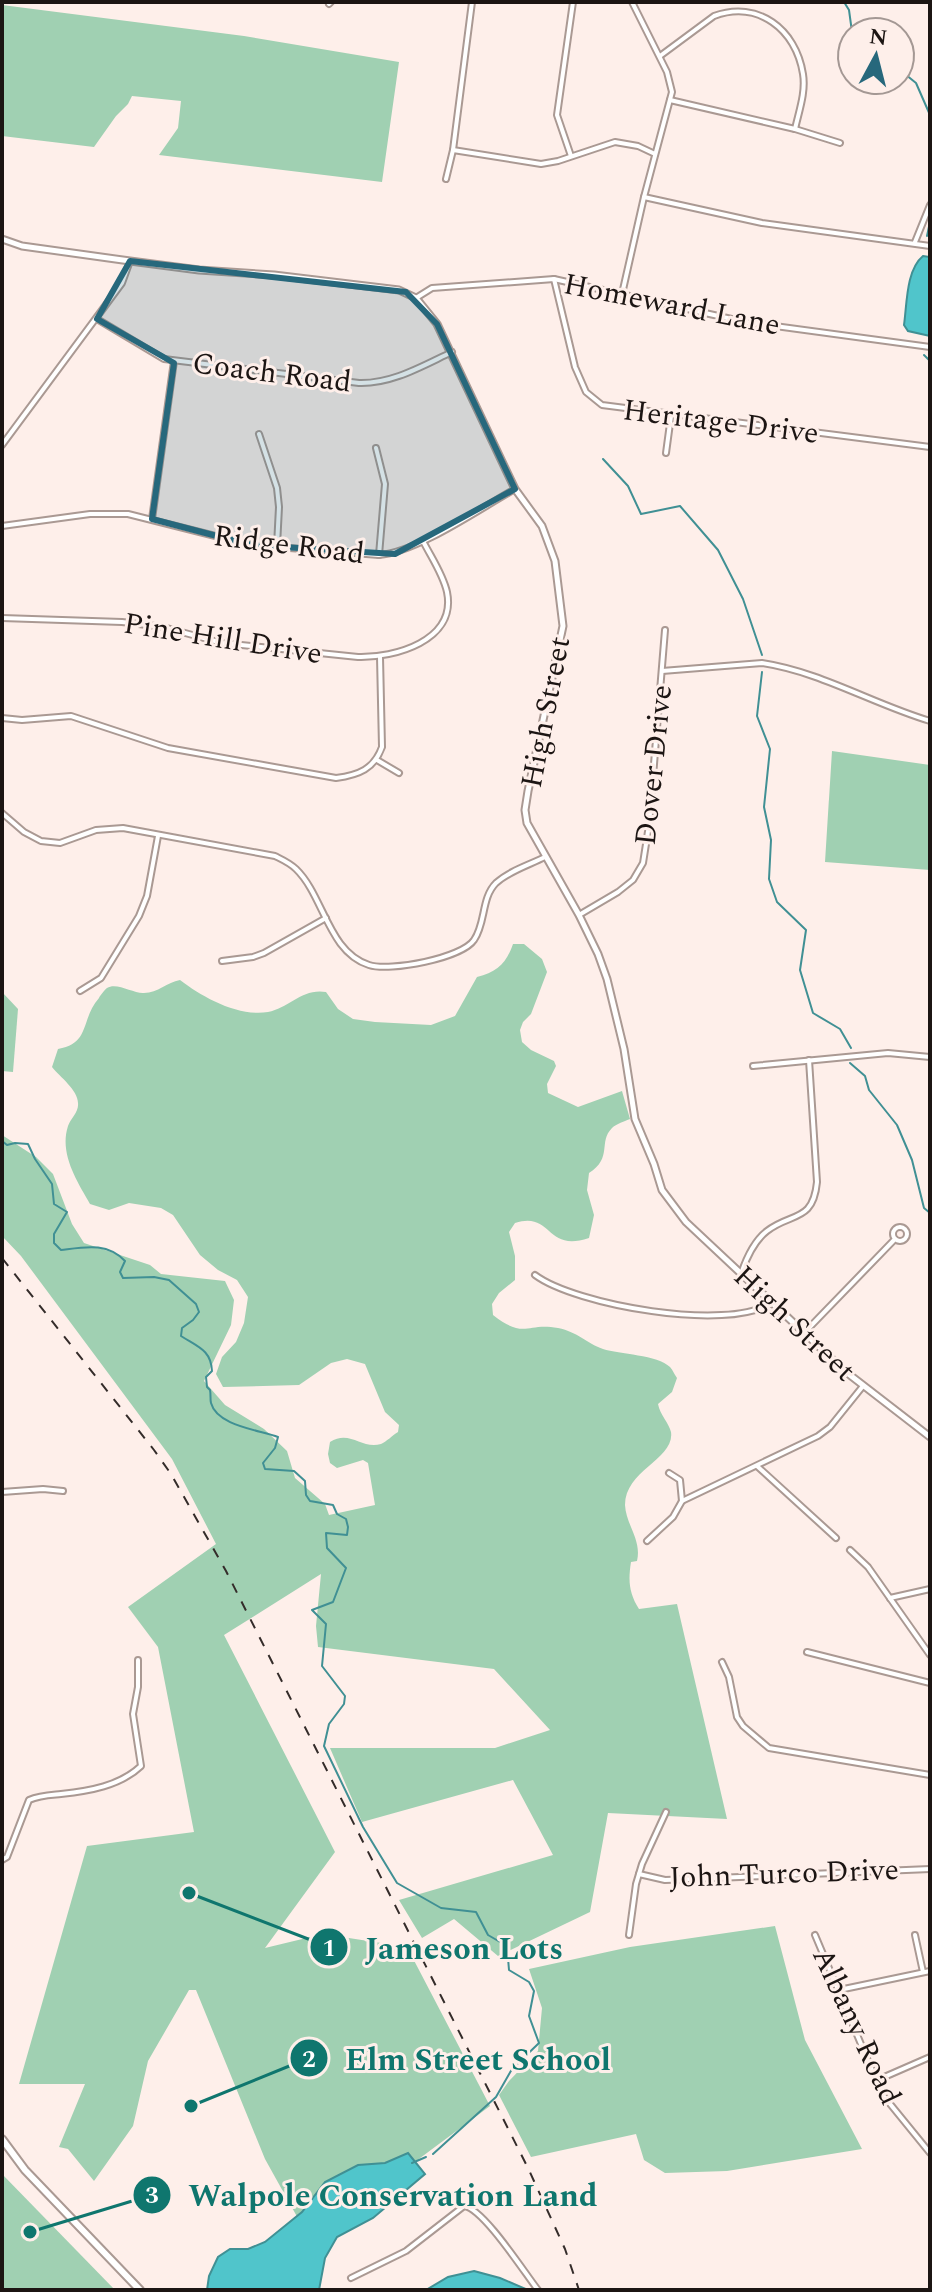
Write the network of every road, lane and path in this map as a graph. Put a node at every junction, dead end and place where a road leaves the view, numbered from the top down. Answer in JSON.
{"nodes":[{"id":1,"x":472,"y":2,"type":"edge"},
{"id":2,"x":573,"y":2,"type":"edge"},
{"id":3,"x":632,"y":2,"type":"edge"},
{"id":4,"x":660,"y":56,"type":"junction"},
{"id":5,"x":670,"y":100,"type":"junction"},
{"id":6,"x":795,"y":129,"type":"junction"},
{"id":7,"x":840,"y":143,"type":"dead end"},
{"id":8,"x":453,"y":150,"type":"junction"},
{"id":9,"x":655,"y":154,"type":"junction"},
{"id":10,"x":571,"y":156,"type":"junction"},
{"id":11,"x":446,"y":179,"type":"dead end"},
{"id":12,"x":644,"y":197,"type":"junction"},
{"id":13,"x":930,"y":205,"type":"edge"},
{"id":14,"x":2,"y":239,"type":"edge"},
{"id":15,"x":915,"y":242,"type":"junction"},
{"id":16,"x":930,"y":246,"type":"edge"},
{"id":17,"x":130,"y":261,"type":"junction"},
{"id":18,"x":554,"y":279,"type":"junction"},
{"id":19,"x":622,"y":294,"type":"junction"},
{"id":20,"x":416,"y":298,"type":"junction"},
{"id":21,"x":97,"y":319,"type":"junction"},
{"id":22,"x":930,"y":347,"type":"edge"},
{"id":23,"x":452,"y":352,"type":"junction"},
{"id":24,"x":174,"y":361,"type":"junction"},
{"id":25,"x":671,"y":415,"type":"junction"},
{"id":26,"x":259,"y":434,"type":"dead end"},
{"id":27,"x":2,"y":445,"type":"edge"},
{"id":28,"x":930,"y":447,"type":"edge"},
{"id":29,"x":376,"y":448,"type":"dead end"},
{"id":30,"x":666,"y":453,"type":"dead end"},
{"id":31,"x":515,"y":489,"type":"junction"},
{"id":32,"x":152,"y":519,"type":"junction"},
{"id":33,"x":2,"y":526,"type":"edge"},
{"id":34,"x":423,"y":541,"type":"junction"},
{"id":35,"x":277,"y":546,"type":"junction"},
{"id":36,"x":379,"y":555,"type":"junction"},
{"id":37,"x":2,"y":618,"type":"edge"},
{"id":38,"x":665,"y":630,"type":"dead end"},
{"id":39,"x":380,"y":657,"type":"junction"},
{"id":40,"x":662,"y":671,"type":"junction"},
{"id":41,"x":2,"y":718,"type":"edge"},
{"id":42,"x":930,"y":721,"type":"edge"},
{"id":43,"x":377,"y":760,"type":"junction"},
{"id":44,"x":399,"y":773,"type":"dead end"},
{"id":45,"x":2,"y":813,"type":"edge"},
{"id":46,"x":158,"y":836,"type":"junction"},
{"id":47,"x":545,"y":857,"type":"junction"},
{"id":48,"x":579,"y":915,"type":"junction"},
{"id":49,"x":326,"y":918,"type":"junction"},
{"id":50,"x":222,"y":961,"type":"dead end"},
{"id":51,"x":80,"y":991,"type":"dead end"},
{"id":52,"x":930,"y":1057,"type":"edge"},
{"id":53,"x":809,"y":1060,"type":"junction"},
{"id":54,"x":753,"y":1066,"type":"dead end"},
{"id":55,"x":895,"y":1239,"type":"dead end"},
{"id":56,"x":741,"y":1274,"type":"junction"},
{"id":57,"x":535,"y":1275,"type":"dead end"},
{"id":58,"x":772,"y":1303,"type":"junction"},
{"id":59,"x":805,"y":1332,"type":"junction"},
{"id":60,"x":863,"y":1386,"type":"junction"},
{"id":61,"x":930,"y":1437,"type":"edge"},
{"id":62,"x":757,"y":1466,"type":"junction"},
{"id":63,"x":669,"y":1473,"type":"dead end"},
{"id":64,"x":63,"y":1491,"type":"dead end"},
{"id":65,"x":2,"y":1492,"type":"edge"},
{"id":66,"x":682,"y":1501,"type":"junction"},
{"id":67,"x":836,"y":1538,"type":"dead end"},
{"id":68,"x":647,"y":1541,"type":"dead end"},
{"id":69,"x":850,"y":1550,"type":"dead end"},
{"id":70,"x":930,"y":1589,"type":"edge"},
{"id":71,"x":890,"y":1598,"type":"junction"},
{"id":72,"x":807,"y":1652,"type":"dead end"},
{"id":73,"x":930,"y":1655,"type":"edge"},
{"id":74,"x":138,"y":1660,"type":"dead end"},
{"id":75,"x":722,"y":1662,"type":"dead end"},
{"id":76,"x":930,"y":1683,"type":"edge"},
{"id":77,"x":930,"y":1775,"type":"edge"},
{"id":78,"x":666,"y":1812,"type":"dead end"},
{"id":79,"x":2,"y":1860,"type":"edge"},
{"id":80,"x":930,"y":1869,"type":"edge"},
{"id":81,"x":639,"y":1874,"type":"junction"},
{"id":82,"x":629,"y":1935,"type":"dead end"},
{"id":83,"x":815,"y":1935,"type":"dead end"},
{"id":84,"x":915,"y":1935,"type":"dead end"},
{"id":85,"x":930,"y":1971,"type":"edge"},
{"id":86,"x":923,"y":1972,"type":"junction"},
{"id":87,"x":839,"y":1990,"type":"junction"},
{"id":88,"x":930,"y":2057,"type":"edge"},
{"id":89,"x":875,"y":2081,"type":"junction"},
{"id":90,"x":2,"y":2139,"type":"edge"},
{"id":91,"x":930,"y":2153,"type":"edge"},
{"id":92,"x":351,"y":2278,"type":"dead end"},
{"id":93,"x":140,"y":2290,"type":"edge"},
{"id":94,"x":538,"y":2290,"type":"edge"}],
"edges":[{"from":1,"to":8,"type":"street"},
{"from":2,"to":10,"type":"street"},
{"from":3,"to":4,"type":"street"},
{"from":4,"to":5,"type":"street"},
{"from":4,"to":6,"type":"street"},
{"from":5,"to":6,"type":"street"},
{"from":5,"to":9,"type":"street"},
{"from":6,"to":7,"type":"street"},
{"from":8,"to":10,"type":"street"},
{"from":8,"to":11,"type":"street"},
{"from":9,"to":10,"type":"street"},
{"from":9,"to":12,"type":"street"},
{"from":12,"to":15,"type":"street"},
{"from":12,"to":19,"type":"street"},
{"from":13,"to":15,"type":"street"},
{"from":14,"to":17,"type":"street"},
{"from":15,"to":16,"type":"street"},
{"from":17,"to":20,"type":"street"},
{"from":17,"to":21,"type":"street"},
{"from":18,"to":19,"type":"street","name":"Homeward Lane"},
{"from":18,"to":20,"type":"street","name":"Homeward Lane"},
{"from":18,"to":25,"type":"street","name":"Heritage Drive"},
{"from":19,"to":22,"type":"street","name":"Homeward Lane"},
{"from":20,"to":23,"type":"street","name":"High Street"},
{"from":21,"to":24,"type":"street","name":"Coach Road"},
{"from":21,"to":27,"type":"street"},
{"from":23,"to":24,"type":"street","name":"Coach Road"},
{"from":23,"to":31,"type":"street","name":"High Street"},
{"from":24,"to":32,"type":"street"},
{"from":25,"to":28,"type":"street","name":"Heritage Drive"},
{"from":25,"to":30,"type":"street"},
{"from":26,"to":35,"type":"street"},
{"from":29,"to":36,"type":"street"},
{"from":31,"to":34,"type":"street","name":"Ridge Road"},
{"from":31,"to":47,"type":"street","name":"High Street"},
{"from":32,"to":33,"type":"street","name":"Ridge Road"},
{"from":32,"to":35,"type":"street","name":"Ridge Road"},
{"from":34,"to":36,"type":"street","name":"Ridge Road"},
{"from":34,"to":39,"type":"street","name":"Pine Hill Drive"},
{"from":35,"to":36,"type":"street","name":"Ridge Road"},
{"from":37,"to":39,"type":"street","name":"Pine Hill Drive"},
{"from":38,"to":40,"type":"street","name":"Dover Drive"},
{"from":39,"to":43,"type":"street"},
{"from":40,"to":42,"type":"street"},
{"from":40,"to":48,"type":"street","name":"Dover Drive"},
{"from":41,"to":43,"type":"street"},
{"from":43,"to":44,"type":"street"},
{"from":45,"to":46,"type":"street"},
{"from":46,"to":49,"type":"street"},
{"from":46,"to":51,"type":"street"},
{"from":47,"to":48,"type":"street","name":"High Street"},
{"from":47,"to":49,"type":"street"},
{"from":48,"to":56,"type":"street","name":"High Street"},
{"from":49,"to":50,"type":"street"},
{"from":52,"to":53,"type":"street"},
{"from":53,"to":54,"type":"street"},
{"from":53,"to":56,"type":"street"},
{"from":55,"to":59,"type":"street"},
{"from":56,"to":58,"type":"street","name":"High Street"},
{"from":57,"to":58,"type":"street"},
{"from":58,"to":59,"type":"street","name":"High Street"},
{"from":59,"to":60,"type":"street","name":"High Street"},
{"from":60,"to":61,"type":"street","name":"High Street"},
{"from":60,"to":62,"type":"street"},
{"from":62,"to":66,"type":"street"},
{"from":62,"to":67,"type":"street"},
{"from":63,"to":66,"type":"street"},
{"from":64,"to":65,"type":"street"},
{"from":66,"to":68,"type":"street"},
{"from":69,"to":71,"type":"street"},
{"from":70,"to":71,"type":"street"},
{"from":71,"to":73,"type":"street"},
{"from":72,"to":76,"type":"street"},
{"from":74,"to":79,"type":"street"},
{"from":75,"to":77,"type":"street"},
{"from":78,"to":81,"type":"street"},
{"from":80,"to":81,"type":"street","name":"John Turco Drive"},
{"from":81,"to":82,"type":"street"},
{"from":83,"to":87,"type":"street","name":"Albany Road"},
{"from":84,"to":86,"type":"street"},
{"from":85,"to":86,"type":"street"},
{"from":86,"to":87,"type":"street"},
{"from":87,"to":89,"type":"street","name":"Albany Road"},
{"from":88,"to":89,"type":"street"},
{"from":89,"to":91,"type":"street","name":"Albany Road"},
{"from":90,"to":93,"type":"main road"},
{"from":92,"to":94,"type":"street"}]}
